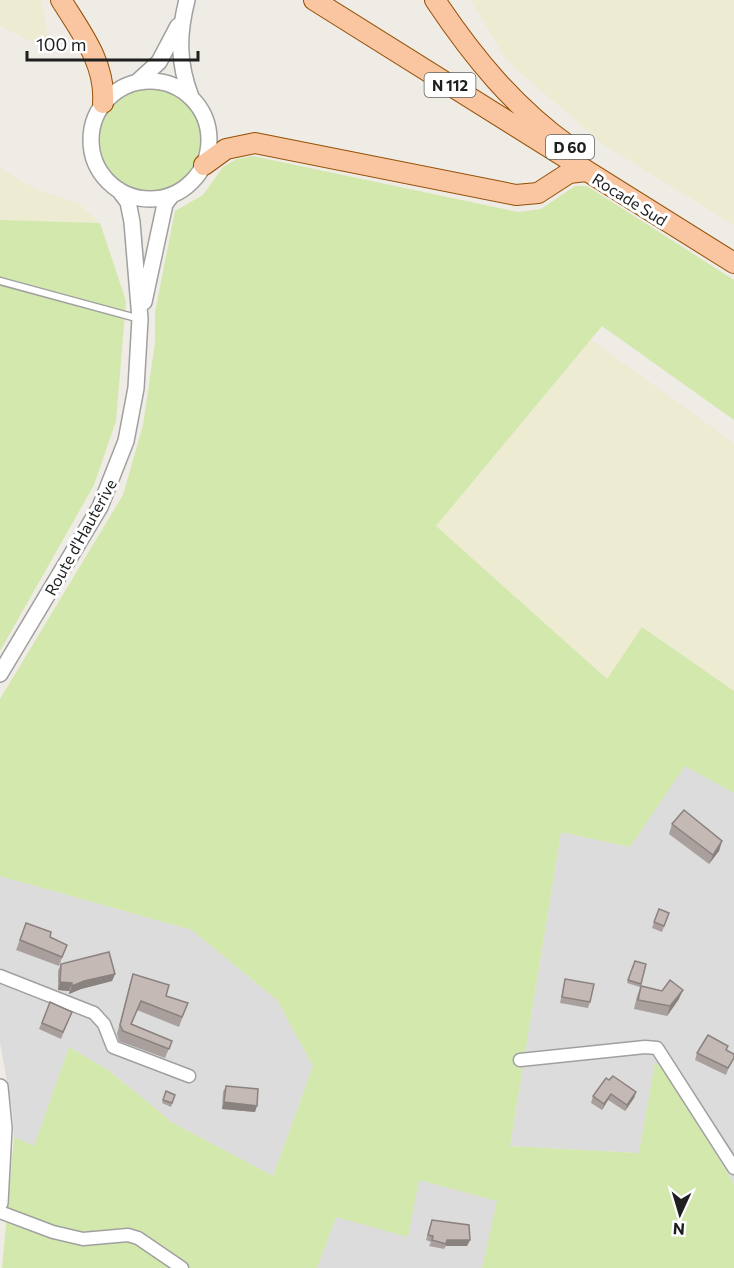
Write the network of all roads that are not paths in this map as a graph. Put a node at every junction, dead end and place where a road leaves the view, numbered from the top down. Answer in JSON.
{"nodes":[{"id":1,"x":61,"y":0,"type":"edge"},
{"id":2,"x":188,"y":0,"type":"edge"},
{"id":3,"x":314,"y":0,"type":"edge"},
{"id":4,"x":435,"y":0,"type":"edge"},
{"id":5,"x":183,"y":18,"type":"junction"},
{"id":6,"x":137,"y":82,"type":"junction"},
{"id":7,"x":191,"y":97,"type":"junction"},
{"id":8,"x":103,"y":103,"type":"junction"},
{"id":9,"x":204,"y":165,"type":"junction"},
{"id":10,"x":586,"y":171,"type":"junction"},
{"id":11,"x":119,"y":190,"type":"junction"},
{"id":12,"x":172,"y":195,"type":"junction"},
{"id":13,"x":734,"y":263,"type":"edge"},
{"id":14,"x":0,"y":281,"type":"edge"},
{"id":15,"x":141,"y":319,"type":"junction"},
{"id":16,"x":0,"y":674,"type":"edge"},
{"id":17,"x":0,"y":976,"type":"edge"},
{"id":18,"x":520,"y":1060,"type":"dead end"},
{"id":19,"x":189,"y":1076,"type":"dead end"},
{"id":20,"x":0,"y":1087,"type":"edge"},
{"id":21,"x":734,"y":1168,"type":"edge"},
{"id":22,"x":0,"y":1203,"type":"edge"},
{"id":23,"x":0,"y":1212,"type":"edge"},
{"id":24,"x":182,"y":1268,"type":"edge"}],
"edges":[{"from":1,"to":8,"type":"main road"},
{"from":2,"to":5,"type":"street"},
{"from":3,"to":10,"type":"main road","name":"Rocade Sud","number":"N 112"},
{"from":4,"to":13,"type":"main road","number":"D 60"},
{"from":5,"to":6,"type":"street"},
{"from":5,"to":7,"type":"street"},
{"from":6,"to":7,"type":"street"},
{"from":6,"to":8,"type":"street"},
{"from":7,"to":9,"type":"street"},
{"from":8,"to":11,"type":"street","name":"Route d'Hauterive"},
{"from":9,"to":10,"type":"main road"},
{"from":9,"to":12,"type":"street"},
{"from":10,"to":13,"type":"main road","name":"Rocade Sud","number":"N 112"},
{"from":11,"to":12,"type":"street"},
{"from":11,"to":15,"type":"street","name":"Route d'Hauterive"},
{"from":12,"to":15,"type":"street","name":"Route d'Hauterive"},
{"from":14,"to":15,"type":"lane"},
{"from":15,"to":16,"type":"street","name":"Route d'Hauterive"},
{"from":17,"to":19,"type":"street"},
{"from":18,"to":21,"type":"street"},
{"from":20,"to":22,"type":"street"},
{"from":23,"to":24,"type":"street"}]}
